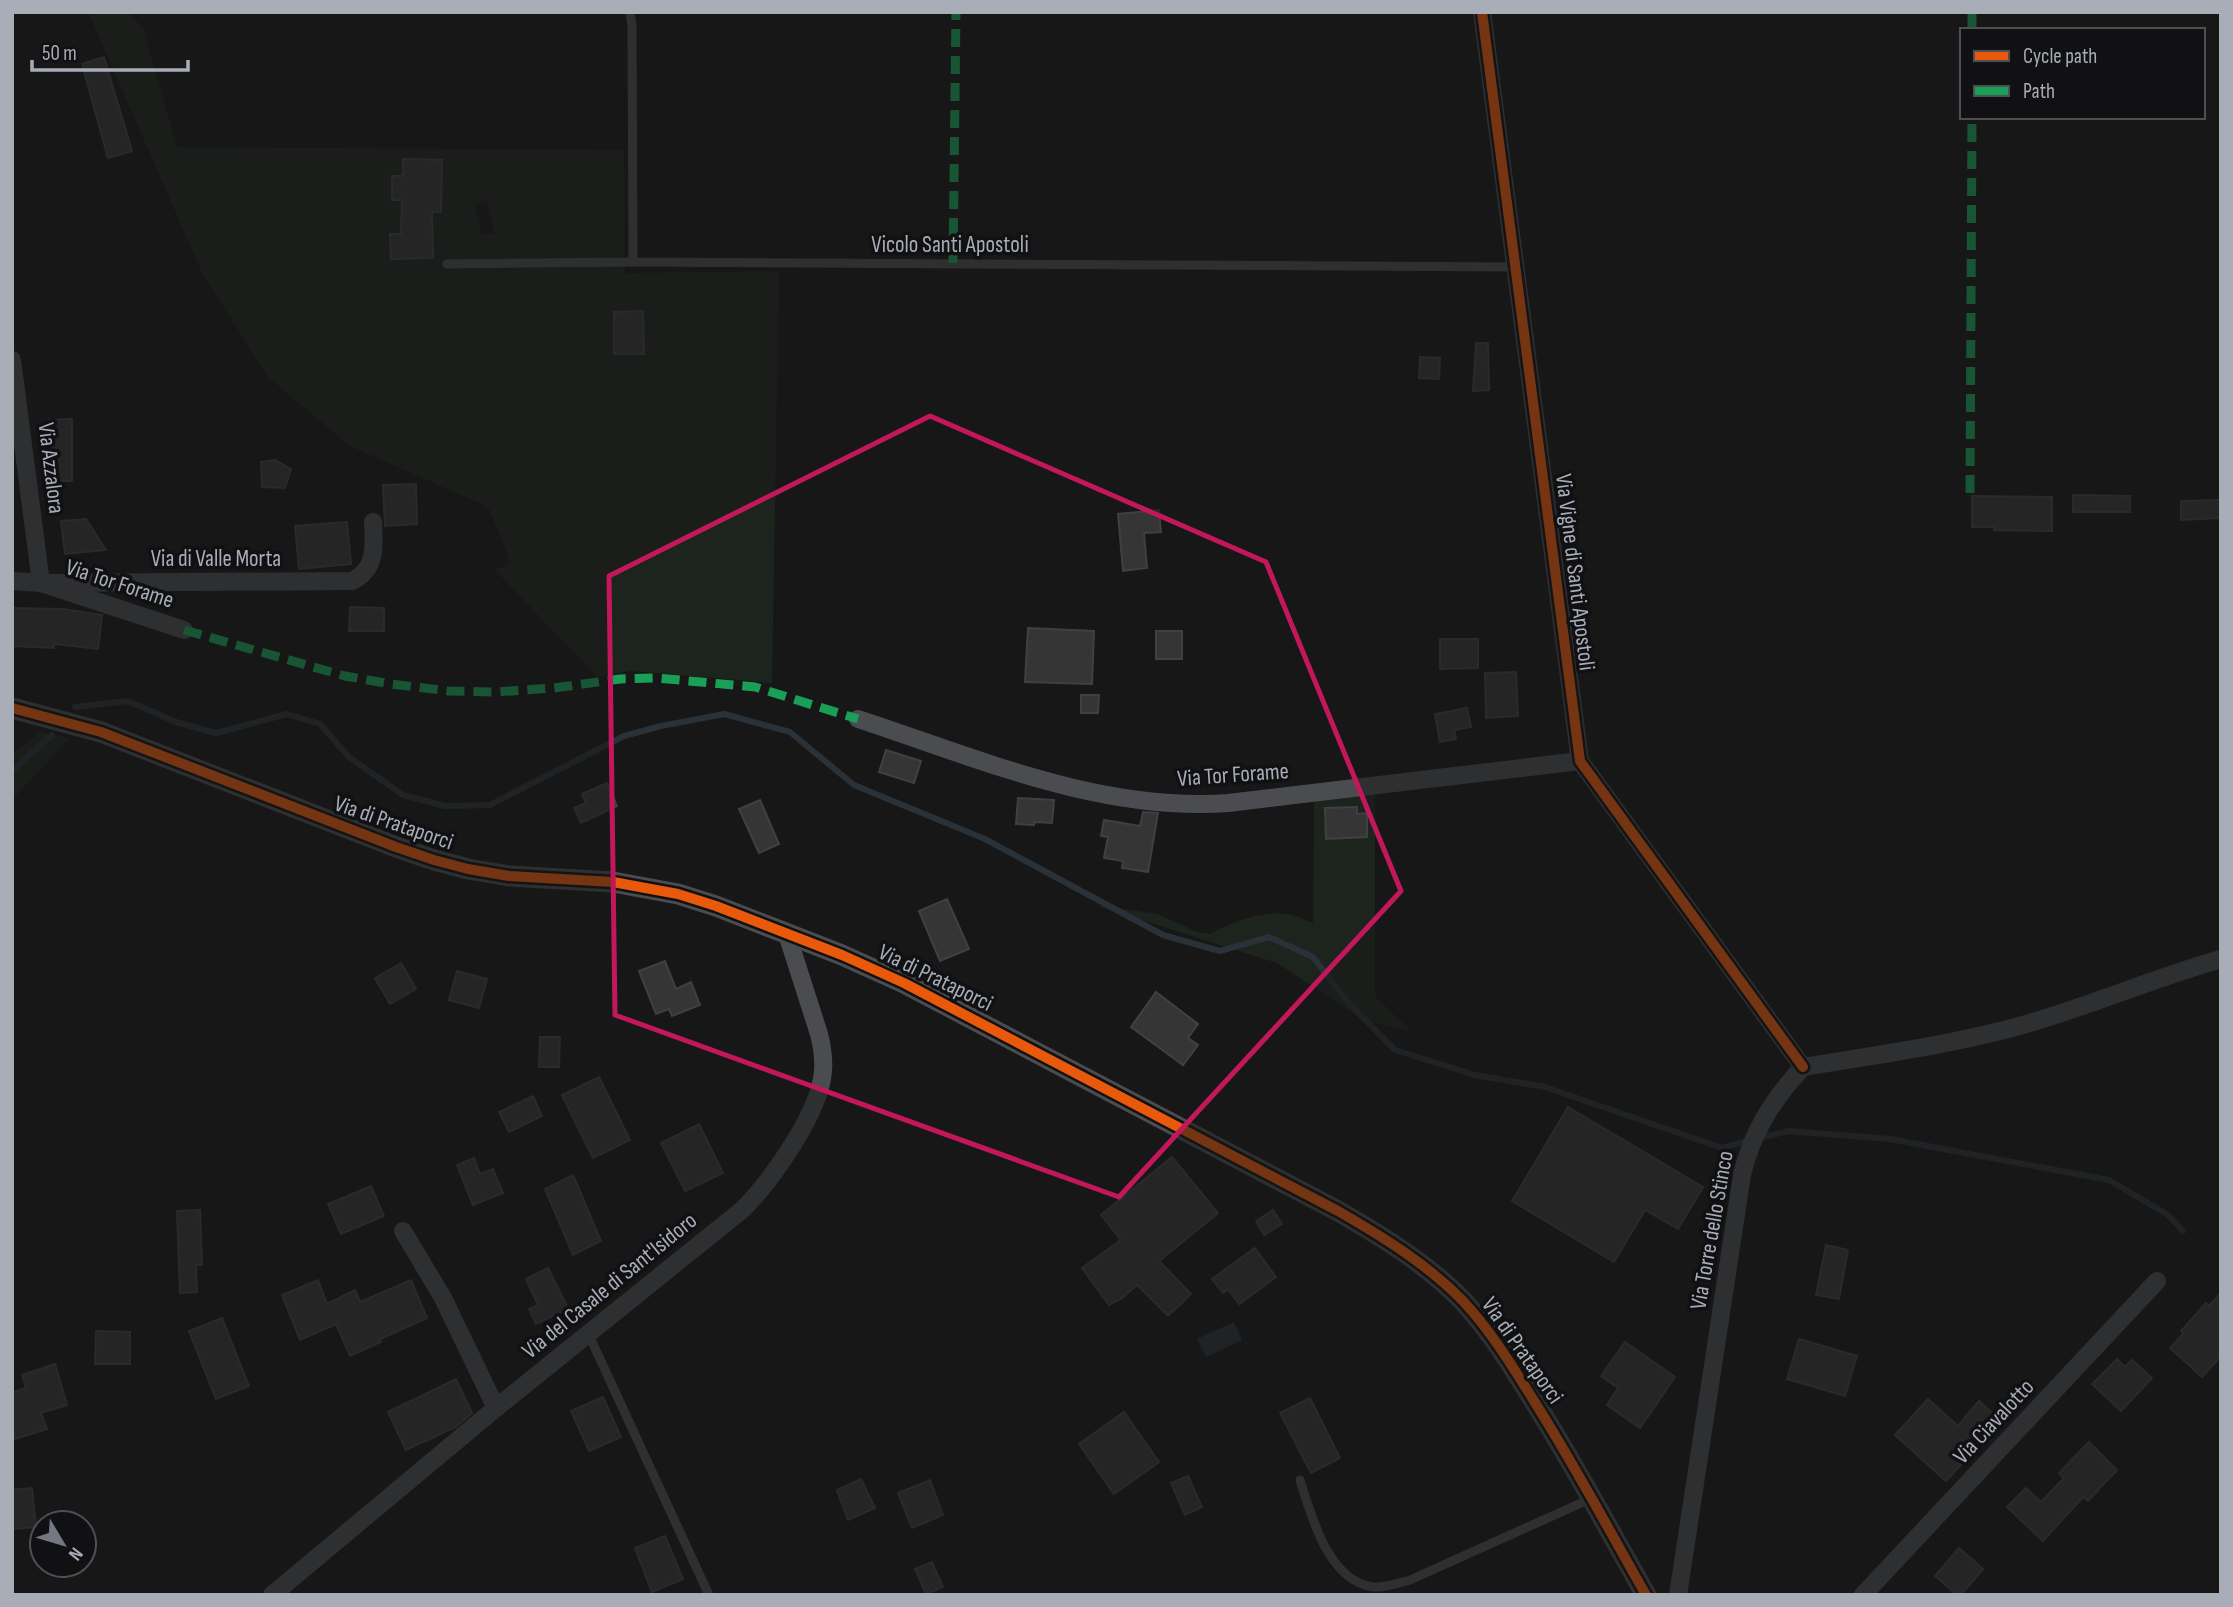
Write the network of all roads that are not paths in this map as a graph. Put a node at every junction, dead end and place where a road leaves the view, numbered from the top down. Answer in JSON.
{"nodes":[{"id":1,"x":630,"y":12,"type":"edge"},
{"id":2,"x":1482,"y":12,"type":"edge"},
{"id":3,"x":633,"y":262,"type":"junction"},
{"id":4,"x":447,"y":264,"type":"dead end"},
{"id":5,"x":1515,"y":267,"type":"junction"},
{"id":6,"x":12,"y":360,"type":"edge"},
{"id":7,"x":373,"y":522,"type":"dead end"},
{"id":8,"x":12,"y":581,"type":"edge"},
{"id":9,"x":41,"y":583,"type":"junction"},
{"id":10,"x":184,"y":630,"type":"dead end"},
{"id":11,"x":12,"y":708,"type":"edge"},
{"id":12,"x":858,"y":719,"type":"dead end"},
{"id":13,"x":1580,"y":761,"type":"junction"},
{"id":14,"x":788,"y":934,"type":"junction"},
{"id":15,"x":2221,"y":959,"type":"edge"},
{"id":16,"x":1803,"y":1067,"type":"junction"},
{"id":17,"x":403,"y":1231,"type":"dead end"},
{"id":18,"x":2158,"y":1281,"type":"dead end"},
{"id":19,"x":588,"y":1333,"type":"junction"},
{"id":20,"x":496,"y":1408,"type":"junction"},
{"id":21,"x":1300,"y":1480,"type":"dead end"},
{"id":22,"x":1592,"y":1498,"type":"junction"},
{"id":23,"x":272,"y":1595,"type":"edge"},
{"id":24,"x":709,"y":1595,"type":"edge"},
{"id":25,"x":1646,"y":1595,"type":"edge"},
{"id":26,"x":1678,"y":1595,"type":"edge"},
{"id":27,"x":1863,"y":1595,"type":"edge"}],
"edges":[{"from":1,"to":3,"type":"lane"},
{"from":2,"to":5,"type":"street","name":"Via Vigne di Santi Apostoli"},
{"from":3,"to":4,"type":"lane","name":"Vicolo Santi Apostoli"},
{"from":3,"to":5,"type":"lane","name":"Vicolo Santi Apostoli"},
{"from":5,"to":13,"type":"street","name":"Via Vigne di Santi Apostoli"},
{"from":6,"to":9,"type":"street","name":"Via Azzalora"},
{"from":7,"to":9,"type":"street","name":"Via di Valle Morta"},
{"from":8,"to":9,"type":"street","name":"Via di Valle Morta"},
{"from":9,"to":10,"type":"street","name":"Via Tor Forame"},
{"from":11,"to":14,"type":"street","name":"Via di Prataporci"},
{"from":12,"to":13,"type":"street","name":"Via Tor Forame"},
{"from":13,"to":16,"type":"street","name":"Via Vigne di Santi Apostoli"},
{"from":14,"to":19,"type":"street","name":"Via del Casale di Sant'Isidoro"},
{"from":14,"to":22,"type":"street","name":"Via di Prataporci"},
{"from":15,"to":16,"type":"street"},
{"from":16,"to":26,"type":"street","name":"Via Torre dello Stinco"},
{"from":17,"to":20,"type":"street"},
{"from":18,"to":27,"type":"street","name":"Via Ciavalotto"},
{"from":19,"to":20,"type":"street","name":"Via del Casale di Sant'Isidoro"},
{"from":19,"to":24,"type":"lane"},
{"from":20,"to":23,"type":"street","name":"Via del Casale di Sant'Isidoro"},
{"from":21,"to":22,"type":"lane"},
{"from":22,"to":25,"type":"street","name":"Via di Prataporci"}]}
